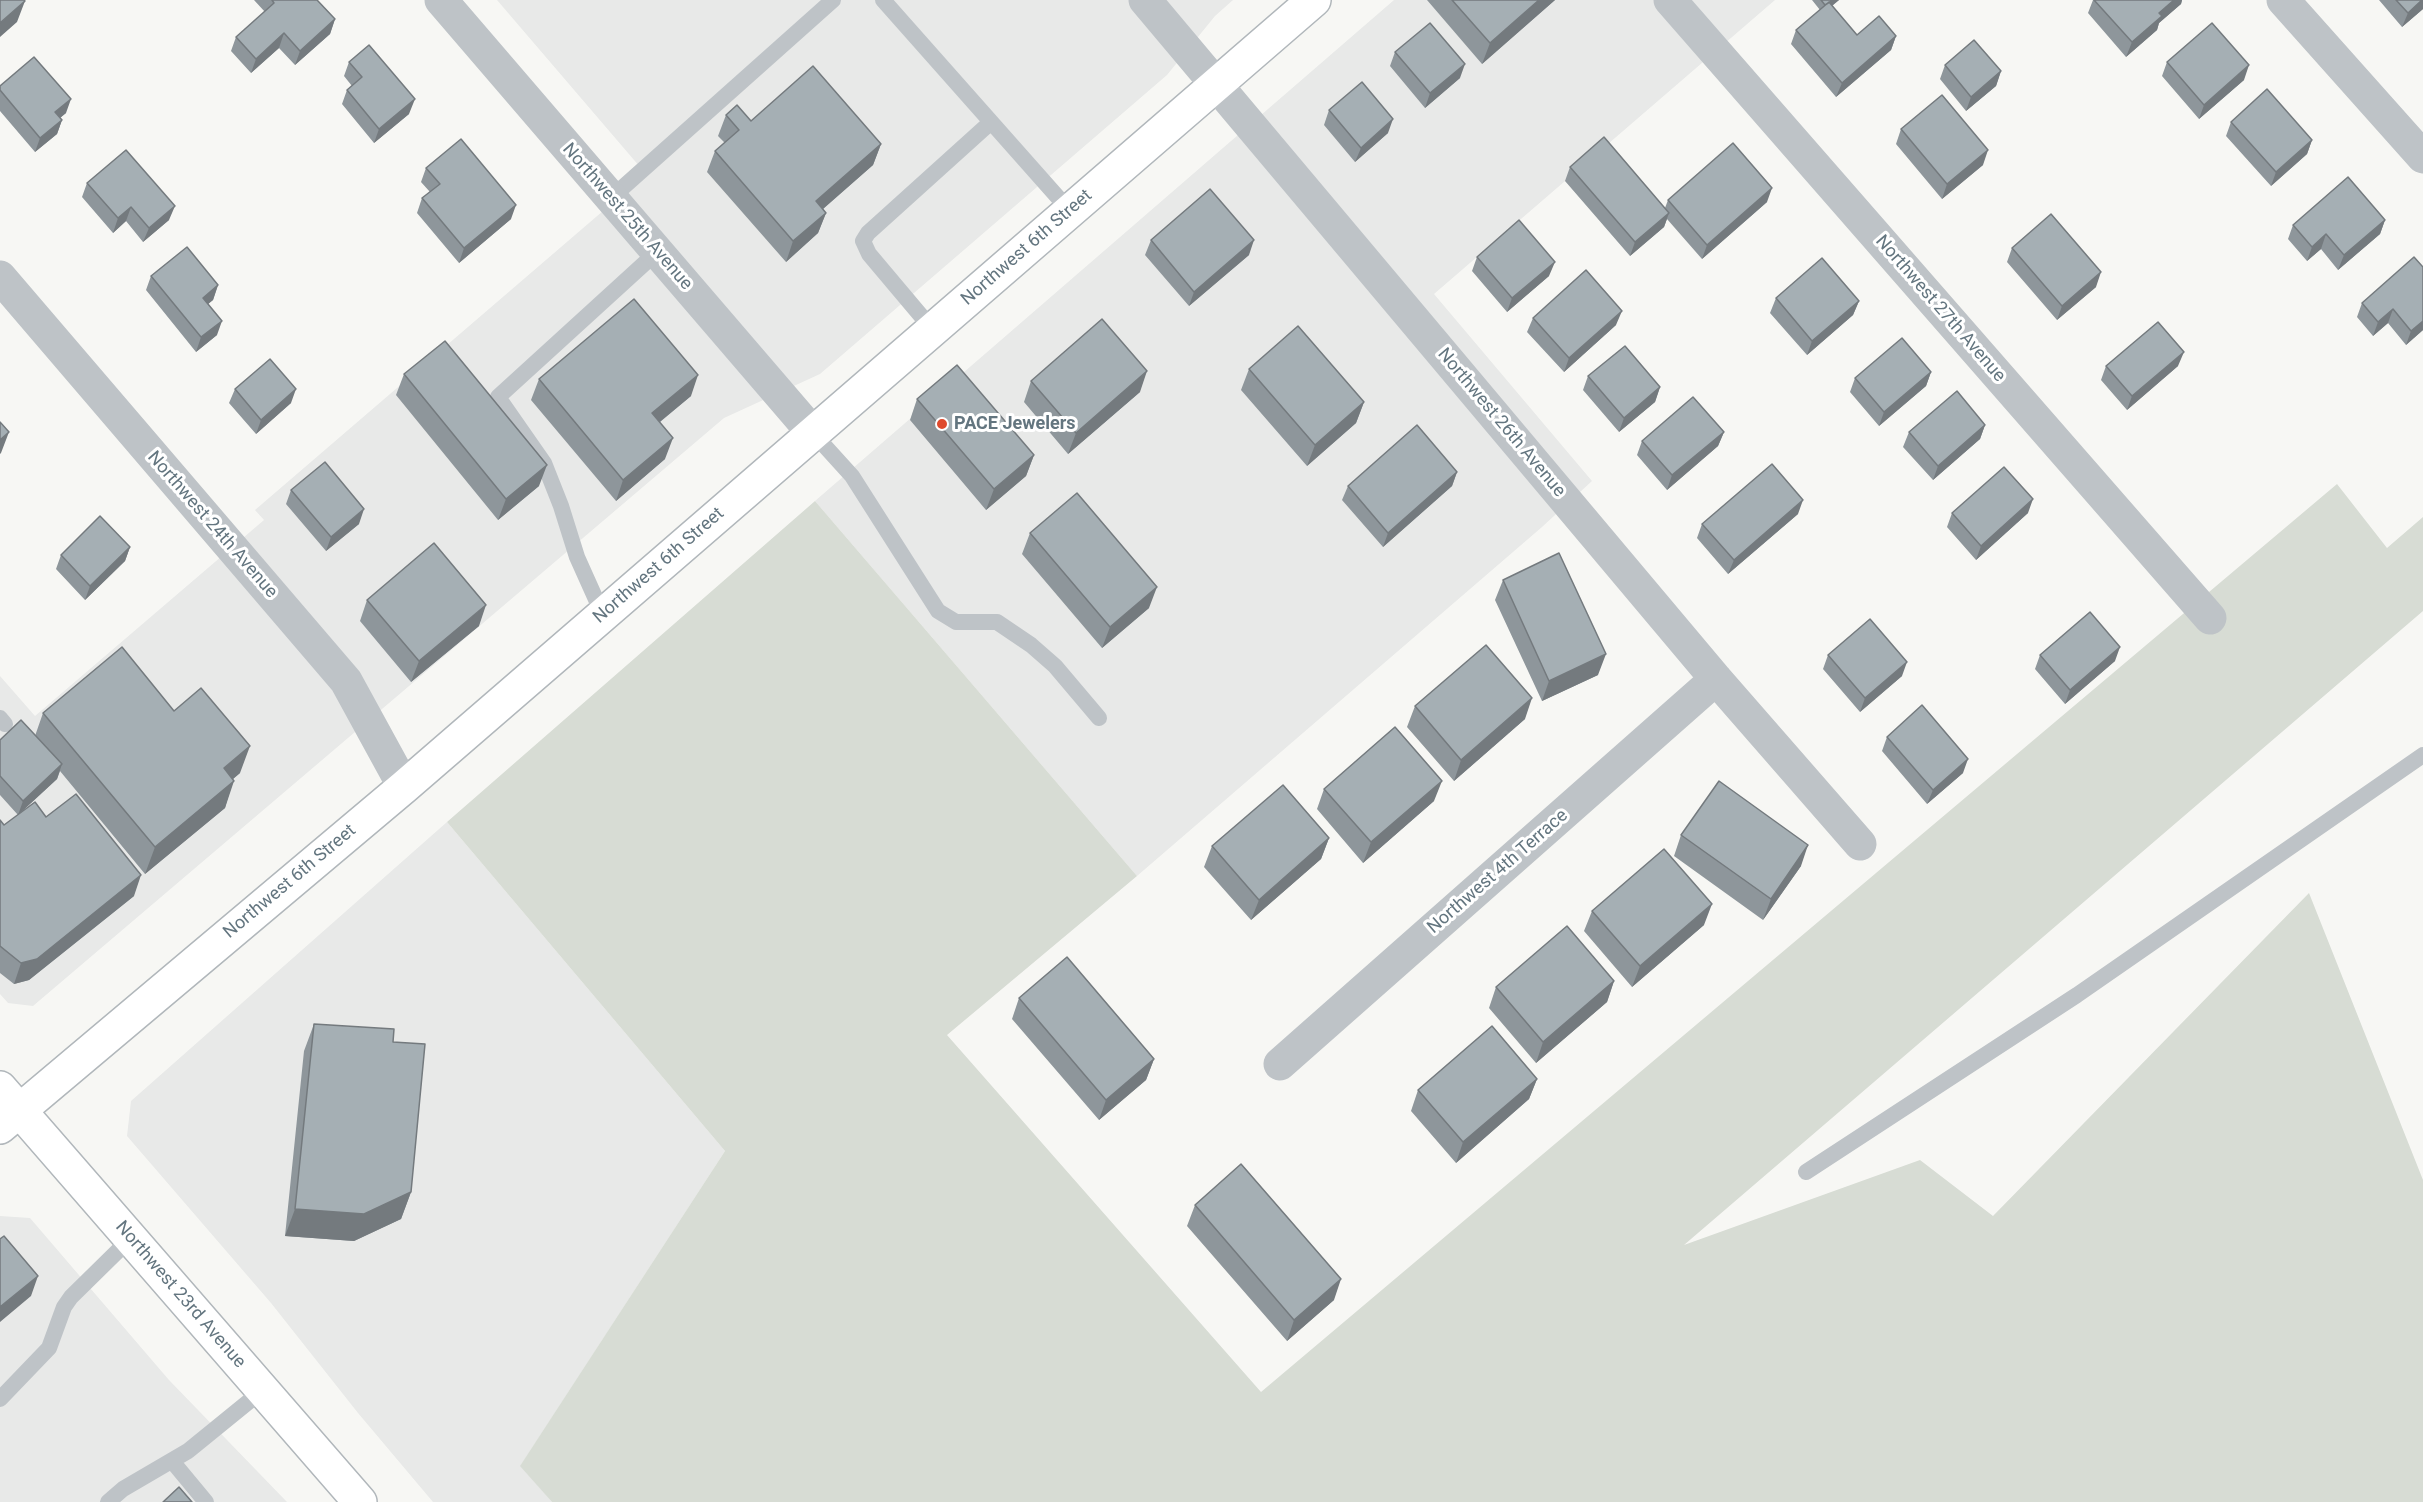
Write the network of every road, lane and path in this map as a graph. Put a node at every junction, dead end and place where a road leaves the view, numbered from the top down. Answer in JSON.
{"nodes":[{"id":1,"x":441,"y":0,"type":"edge"},
{"id":2,"x":833,"y":0,"type":"edge"},
{"id":3,"x":883,"y":0,"type":"edge"},
{"id":4,"x":1145,"y":0,"type":"edge"},
{"id":5,"x":1314,"y":0,"type":"edge"},
{"id":6,"x":2283,"y":0,"type":"edge"},
{"id":7,"x":1681,"y":4,"type":"edge"},
{"id":8,"x":1216,"y":85,"type":"junction"},
{"id":9,"x":991,"y":122,"type":"junction"},
{"id":10,"x":2423,"y":157,"type":"edge"},
{"id":11,"x":611,"y":198,"type":"junction"},
{"id":12,"x":1070,"y":211,"type":"junction"},
{"id":13,"x":657,"y":252,"type":"junction"},
{"id":14,"x":0,"y":277,"type":"edge"},
{"id":15,"x":933,"y":330,"type":"junction"},
{"id":16,"x":813,"y":433,"type":"junction"},
{"id":17,"x":603,"y":615,"type":"junction"},
{"id":18,"x":2210,"y":618,"type":"dead end"},
{"id":19,"x":1716,"y":679,"type":"junction"},
{"id":20,"x":1099,"y":718,"type":"dead end"},
{"id":21,"x":2423,"y":755,"type":"edge"},
{"id":22,"x":404,"y":786,"type":"junction"},
{"id":23,"x":1860,"y":844,"type":"dead end"},
{"id":24,"x":1280,"y":1064,"type":"dead end"},
{"id":25,"x":6,"y":1109,"type":"edge"},
{"id":26,"x":1806,"y":1172,"type":"dead end"},
{"id":27,"x":130,"y":1239,"type":"junction"},
{"id":28,"x":263,"y":1390,"type":"junction"},
{"id":29,"x":0,"y":1399,"type":"edge"},
{"id":30,"x":172,"y":1461,"type":"junction"},
{"id":31,"x":108,"y":1502,"type":"edge"},
{"id":32,"x":206,"y":1502,"type":"edge"},
{"id":33,"x":360,"y":1502,"type":"edge"}],
"edges":[{"from":1,"to":11,"type":"street","name":"Northwest 25th Avenue"},
{"from":2,"to":11,"type":"lane"},
{"from":3,"to":9,"type":"lane"},
{"from":4,"to":8,"type":"street","name":"Northwest 26th Avenue"},
{"from":5,"to":8,"type":"main road","name":"Northwest 6th Street"},
{"from":6,"to":10,"type":"street"},
{"from":7,"to":18,"type":"street","name":"Northwest 27th Avenue"},
{"from":8,"to":12,"type":"main road","name":"Northwest 6th Street"},
{"from":8,"to":19,"type":"street","name":"Northwest 26th Avenue"},
{"from":9,"to":12,"type":"lane"},
{"from":9,"to":15,"type":"lane"},
{"from":11,"to":13,"type":"street","name":"Northwest 25th Avenue"},
{"from":12,"to":15,"type":"main road","name":"Northwest 6th Street"},
{"from":13,"to":16,"type":"street","name":"Northwest 25th Avenue"},
{"from":13,"to":17,"type":"lane"},
{"from":14,"to":22,"type":"street","name":"Northwest 24th Avenue"},
{"from":15,"to":16,"type":"main road","name":"Northwest 6th Street"},
{"from":16,"to":17,"type":"main road","name":"Northwest 6th Street"},
{"from":16,"to":20,"type":"lane"},
{"from":17,"to":22,"type":"main road","name":"Northwest 6th Street"},
{"from":19,"to":23,"type":"street","name":"Northwest 26th Avenue"},
{"from":19,"to":24,"type":"street","name":"Northwest 4th Terrace"},
{"from":21,"to":26,"type":"lane"},
{"from":22,"to":25,"type":"main road","name":"Northwest 6th Street"},
{"from":25,"to":27,"type":"main road","name":"Northwest 23rd Avenue"},
{"from":27,"to":28,"type":"main road","name":"Northwest 23rd Avenue"},
{"from":27,"to":29,"type":"lane"},
{"from":28,"to":30,"type":"lane"},
{"from":28,"to":33,"type":"main road","name":"Northwest 23rd Avenue"},
{"from":30,"to":31,"type":"lane"},
{"from":30,"to":32,"type":"lane"}]}
